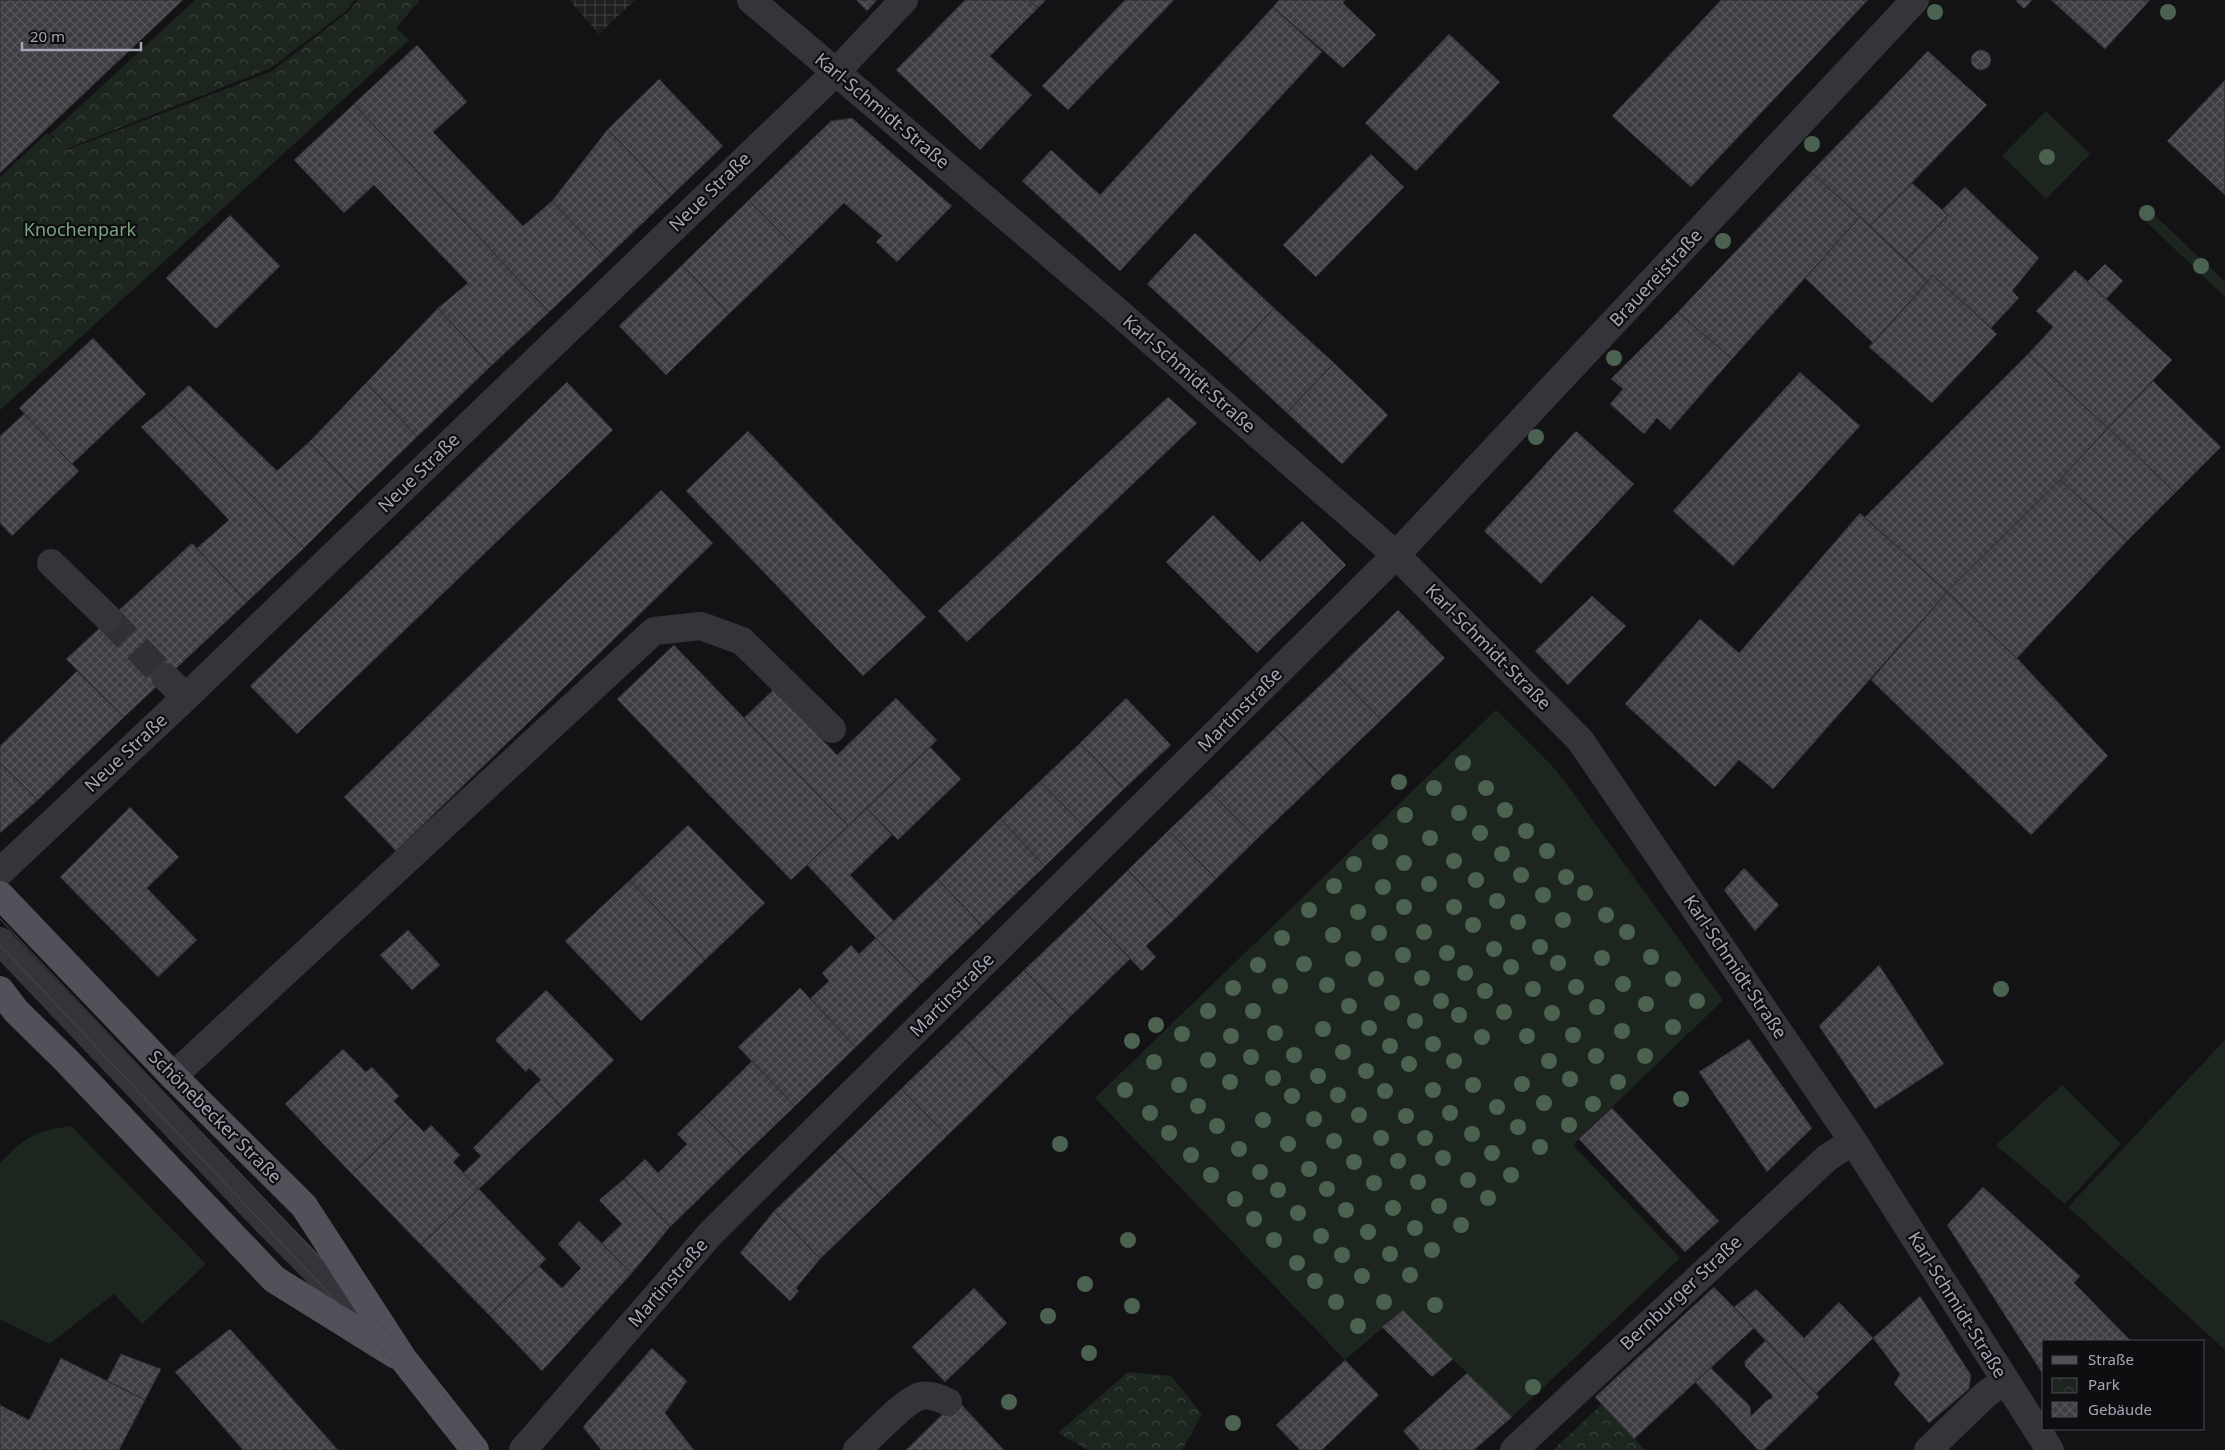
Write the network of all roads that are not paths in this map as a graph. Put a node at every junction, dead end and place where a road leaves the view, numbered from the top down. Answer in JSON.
{"nodes":[{"id":1,"x":751,"y":0,"type":"edge"},
{"id":2,"x":904,"y":0,"type":"edge"},
{"id":3,"x":1915,"y":0,"type":"edge"},
{"id":4,"x":836,"y":72,"type":"junction"},
{"id":5,"x":1396,"y":555,"type":"junction"},
{"id":6,"x":51,"y":563,"type":"dead end"},
{"id":7,"x":108,"y":618,"type":"tunnel mouth"},
{"id":8,"x":165,"y":677,"type":"tunnel mouth"},
{"id":9,"x":186,"y":698,"type":"junction"},
{"id":10,"x":832,"y":729,"type":"dead end"},
{"id":11,"x":0,"y":872,"type":"edge"},
{"id":12,"x":0,"y":895,"type":"edge"},
{"id":13,"x":0,"y":942,"type":"edge"},
{"id":14,"x":0,"y":990,"type":"edge"},
{"id":15,"x":174,"y":1076,"type":"junction"},
{"id":16,"x":1853,"y":1141,"type":"junction"},
{"id":17,"x":404,"y":1360,"type":"junction"},
{"id":18,"x":2005,"y":1381,"type":"junction"},
{"id":19,"x":948,"y":1402,"type":"dead end"},
{"id":20,"x":475,"y":1450,"type":"edge"},
{"id":21,"x":523,"y":1450,"type":"edge"},
{"id":22,"x":857,"y":1450,"type":"edge"},
{"id":23,"x":1514,"y":1450,"type":"edge"},
{"id":24,"x":1928,"y":1450,"type":"edge"},
{"id":25,"x":2050,"y":1450,"type":"edge"}],
"edges":[{"from":1,"to":4,"type":"street","name":"Karl-Schmidt-Straße"},
{"from":2,"to":4,"type":"street","name":"Neue Straße"},
{"from":3,"to":5,"type":"street","name":"Brauereistraße"},
{"from":4,"to":5,"type":"street","name":"Karl-Schmidt-Straße"},
{"from":4,"to":9,"type":"street","name":"Neue Straße"},
{"from":5,"to":16,"type":"street","name":"Karl-Schmidt-Straße"},
{"from":5,"to":21,"type":"street","name":"Martinstraße"},
{"from":6,"to":7,"type":"street"},
{"from":8,"to":9,"type":"street"},
{"from":9,"to":11,"type":"street","name":"Neue Straße"},
{"from":10,"to":15,"type":"street"},
{"from":12,"to":15,"type":"main road","name":"Schönebecker Straße"},
{"from":13,"to":17,"type":"street"},
{"from":14,"to":17,"type":"main road","name":"Schönebecker Straße"},
{"from":15,"to":17,"type":"main road","name":"Schönebecker Straße"},
{"from":16,"to":18,"type":"street","name":"Karl-Schmidt-Straße"},
{"from":16,"to":23,"type":"street","name":"Bernburger Straße"},
{"from":17,"to":20,"type":"main road","name":"Schönebecker Straße"},
{"from":18,"to":24,"type":"street"},
{"from":18,"to":25,"type":"street","name":"Karl-Schmidt-Straße"},
{"from":19,"to":22,"type":"street"}]}
